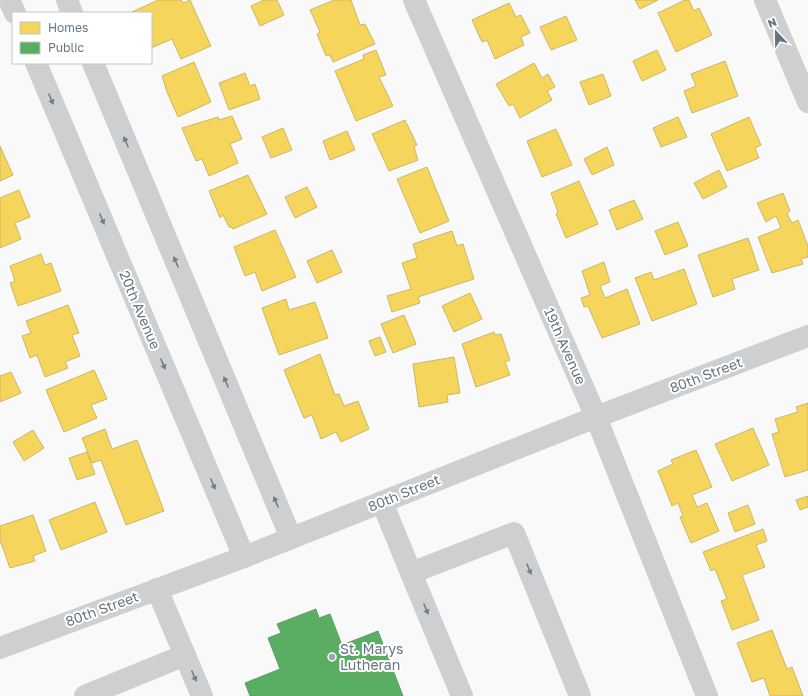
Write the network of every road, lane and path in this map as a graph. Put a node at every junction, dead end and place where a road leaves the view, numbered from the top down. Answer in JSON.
{"nodes":[{"id":1,"x":10,"y":0,"type":"edge"},
{"id":2,"x":67,"y":0,"type":"edge"},
{"id":3,"x":414,"y":0,"type":"edge"},
{"id":4,"x":765,"y":0,"type":"edge"},
{"id":5,"x":15,"y":12,"type":"edge"},
{"id":6,"x":72,"y":12,"type":"edge"},
{"id":7,"x":36,"y":64,"type":"edge"},
{"id":8,"x":93,"y":64,"type":"edge"},
{"id":9,"x":808,"y":102,"type":"edge"},
{"id":10,"x":808,"y":336,"type":"edge"},
{"id":11,"x":596,"y":416,"type":"junction"},
{"id":12,"x":382,"y":502,"type":"junction"},
{"id":13,"x":291,"y":538,"type":"junction"},
{"id":14,"x":244,"y":557,"type":"junction"},
{"id":15,"x":410,"y":574,"type":"junction"},
{"id":16,"x":157,"y":589,"type":"junction"},
{"id":17,"x":0,"y":648,"type":"edge"},
{"id":18,"x":185,"y":655,"type":"junction"},
{"id":19,"x":85,"y":696,"type":"edge"},
{"id":20,"x":202,"y":696,"type":"edge"},
{"id":21,"x":462,"y":696,"type":"edge"},
{"id":22,"x":580,"y":696,"type":"edge"},
{"id":23,"x":707,"y":696,"type":"edge"}],
"edges":[{"from":1,"to":5,"type":"street"},
{"from":2,"to":6,"type":"street"},
{"from":3,"to":11,"type":"street","name":"19th Avenue"},
{"from":4,"to":9,"type":"street"},
{"from":7,"to":14,"type":"street","name":"20th Avenue","one_way":true},
{"from":13,"to":8,"type":"street","one_way":true},
{"from":10,"to":11,"type":"street","name":"80th Street"},
{"from":11,"to":12,"type":"street","name":"80th Street"},
{"from":11,"to":23,"type":"street","name":"19th Avenue"},
{"from":12,"to":13,"type":"street","name":"80th Street"},
{"from":12,"to":15,"type":"street"},
{"from":13,"to":14,"type":"street","name":"80th Street"},
{"from":14,"to":16,"type":"street","name":"80th Street"},
{"from":15,"to":21,"type":"street","one_way":true},
{"from":15,"to":22,"type":"street","one_way":true},
{"from":16,"to":17,"type":"street","name":"80th Street"},
{"from":16,"to":18,"type":"street"},
{"from":18,"to":19,"type":"street"},
{"from":18,"to":20,"type":"street","one_way":true}]}
